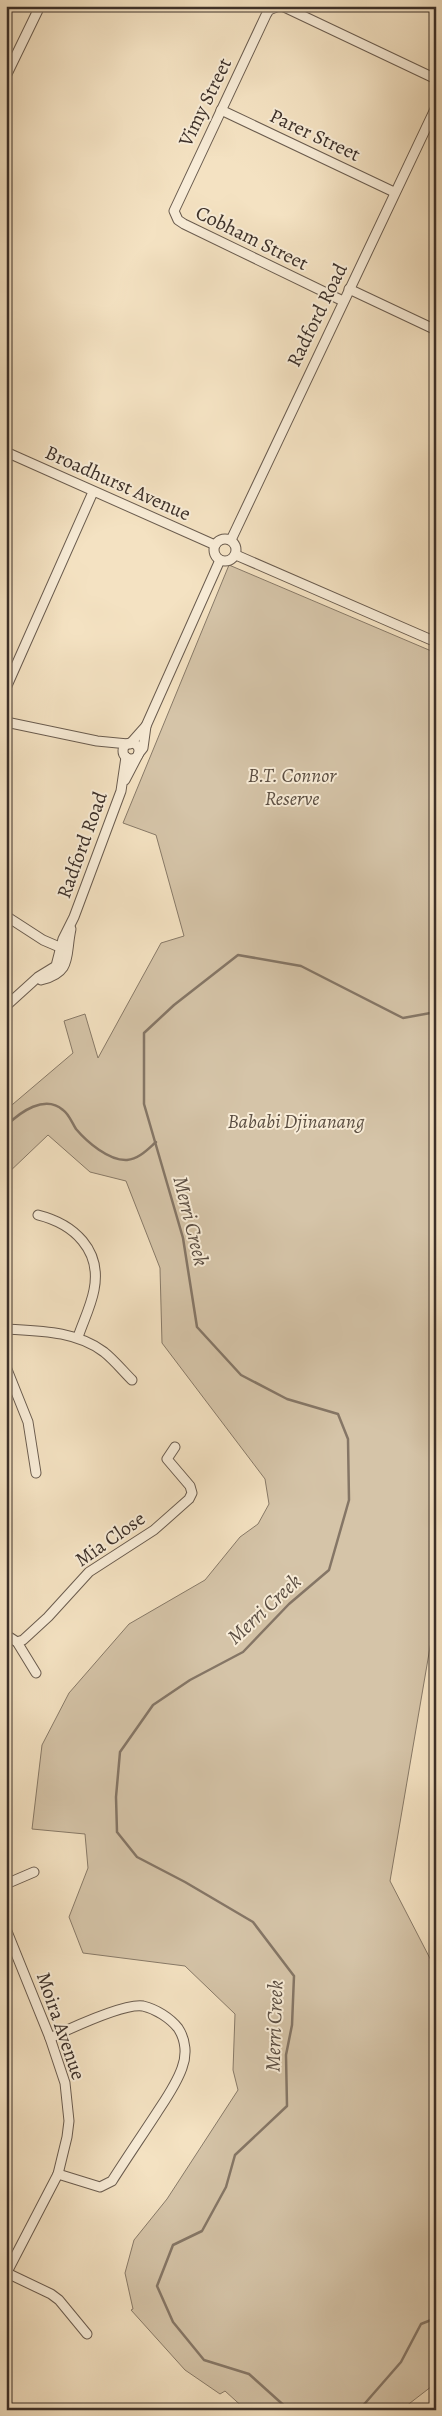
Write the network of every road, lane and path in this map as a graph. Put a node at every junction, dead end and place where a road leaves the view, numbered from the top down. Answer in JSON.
{"nodes":[{"id":1,"x":40,"y":6,"type":"edge"},
{"id":2,"x":275,"y":6,"type":"edge"},
{"id":3,"x":280,"y":6,"type":"edge"},
{"id":4,"x":6,"y":76,"type":"edge"},
{"id":5,"x":436,"y":79,"type":"edge"},
{"id":6,"x":436,"y":107,"type":"edge"},
{"id":7,"x":221,"y":110,"type":"junction"},
{"id":8,"x":394,"y":192,"type":"junction"},
{"id":9,"x":176,"y":216,"type":"joint"},
{"id":10,"x":349,"y":289,"type":"junction"},
{"id":11,"x":342,"y":302,"type":"junction"},
{"id":12,"x":436,"y":330,"type":"edge"},
{"id":13,"x":6,"y":452,"type":"edge"},
{"id":14,"x":93,"y":492,"type":"junction"},
{"id":15,"x":231,"y":540,"type":"junction"},
{"id":16,"x":215,"y":545,"type":"junction"},
{"id":17,"x":236,"y":555,"type":"junction"},
{"id":18,"x":220,"y":560,"type":"junction"},
{"id":19,"x":436,"y":642,"type":"edge"},
{"id":20,"x":6,"y":688,"type":"edge"},
{"id":21,"x":6,"y":722,"type":"edge"},
{"id":22,"x":146,"y":726,"type":"junction"},
{"id":23,"x":127,"y":750,"type":"junction"},
{"id":24,"x":139,"y":754,"type":"junction"},
{"id":25,"x":123,"y":785,"type":"junction"},
{"id":26,"x":6,"y":916,"type":"edge"},
{"id":27,"x":63,"y":949,"type":"junction"},
{"id":28,"x":6,"y":1006,"type":"edge"},
{"id":29,"x":38,"y":1215,"type":"dead end"},
{"id":30,"x":6,"y":1329,"type":"edge"},
{"id":31,"x":78,"y":1337,"type":"junction"},
{"id":32,"x":6,"y":1366,"type":"edge"},
{"id":33,"x":132,"y":1380,"type":"dead end"},
{"id":34,"x":175,"y":1447,"type":"dead end"},
{"id":35,"x":36,"y":1472,"type":"dead end"},
{"id":36,"x":6,"y":1635,"type":"edge"},
{"id":37,"x":17,"y":1642,"type":"junction"},
{"id":38,"x":36,"y":1673,"type":"dead end"},
{"id":39,"x":34,"y":1872,"type":"dead end"},
{"id":40,"x":6,"y":1884,"type":"edge"},
{"id":41,"x":6,"y":1929,"type":"edge"},
{"id":42,"x":50,"y":2038,"type":"junction"},
{"id":43,"x":58,"y":2174,"type":"junction"},
{"id":44,"x":6,"y":2273,"type":"edge"},
{"id":45,"x":87,"y":2334,"type":"dead end"},
{"id":46,"x":6,"y":2407,"type":"edge"},
{"id":47,"x":12,"y":2410,"type":"edge"}],
"edges":[{"from":1,"to":4,"type":"street"},
{"from":2,"to":3,"type":"street"},
{"from":2,"to":7,"type":"street","name":"Vimy Street"},
{"from":3,"to":5,"type":"street"},
{"from":6,"to":8,"type":"street","name":"Radford Road"},
{"from":7,"to":8,"type":"street","name":"Parer Street"},
{"from":7,"to":9,"type":"street","name":"Vimy Street"},
{"from":8,"to":10,"type":"street","name":"Radford Road"},
{"from":9,"to":11,"type":"street","name":"Cobham Street"},
{"from":10,"to":11,"type":"street","name":"Radford Road"},
{"from":10,"to":12,"type":"street"},
{"from":11,"to":15,"type":"street","name":"Radford Road"},
{"from":13,"to":14,"type":"street","name":"Broadhurst Avenue"},
{"from":14,"to":16,"type":"street","name":"Broadhurst Avenue"},
{"from":14,"to":20,"type":"street"},
{"from":15,"to":16,"type":"street"},
{"from":15,"to":17,"type":"street"},
{"from":16,"to":18,"type":"street"},
{"from":17,"to":18,"type":"street"},
{"from":17,"to":19,"type":"street"},
{"from":18,"to":22,"type":"street","name":"Radford Road"},
{"from":21,"to":23,"type":"street"},
{"from":22,"to":23,"type":"street","name":"Radford Road"},
{"from":22,"to":24,"type":"street","name":"Radford Road"},
{"from":23,"to":24,"type":"street"},
{"from":23,"to":24,"type":"street"},
{"from":23,"to":25,"type":"street","name":"Radford Road"},
{"from":24,"to":25,"type":"street","name":"Radford Road"},
{"from":25,"to":27,"type":"street","name":"Radford Road"},
{"from":26,"to":27,"type":"street"},
{"from":27,"to":28,"type":"street","name":"Radford Road"},
{"from":29,"to":31,"type":"street"},
{"from":30,"to":31,"type":"street"},
{"from":31,"to":33,"type":"street"},
{"from":32,"to":35,"type":"street"},
{"from":34,"to":37,"type":"street","name":"Mia Close"},
{"from":36,"to":37,"type":"street"},
{"from":37,"to":38,"type":"street"},
{"from":39,"to":40,"type":"street"},
{"from":41,"to":42,"type":"street","name":"Moira Avenue"},
{"from":42,"to":43,"type":"street","name":"Moira Avenue"},
{"from":42,"to":43,"type":"street"},
{"from":43,"to":44,"type":"street","name":"Moira Avenue"},
{"from":44,"to":45,"type":"street"},
{"from":46,"to":47,"type":"street"}]}
